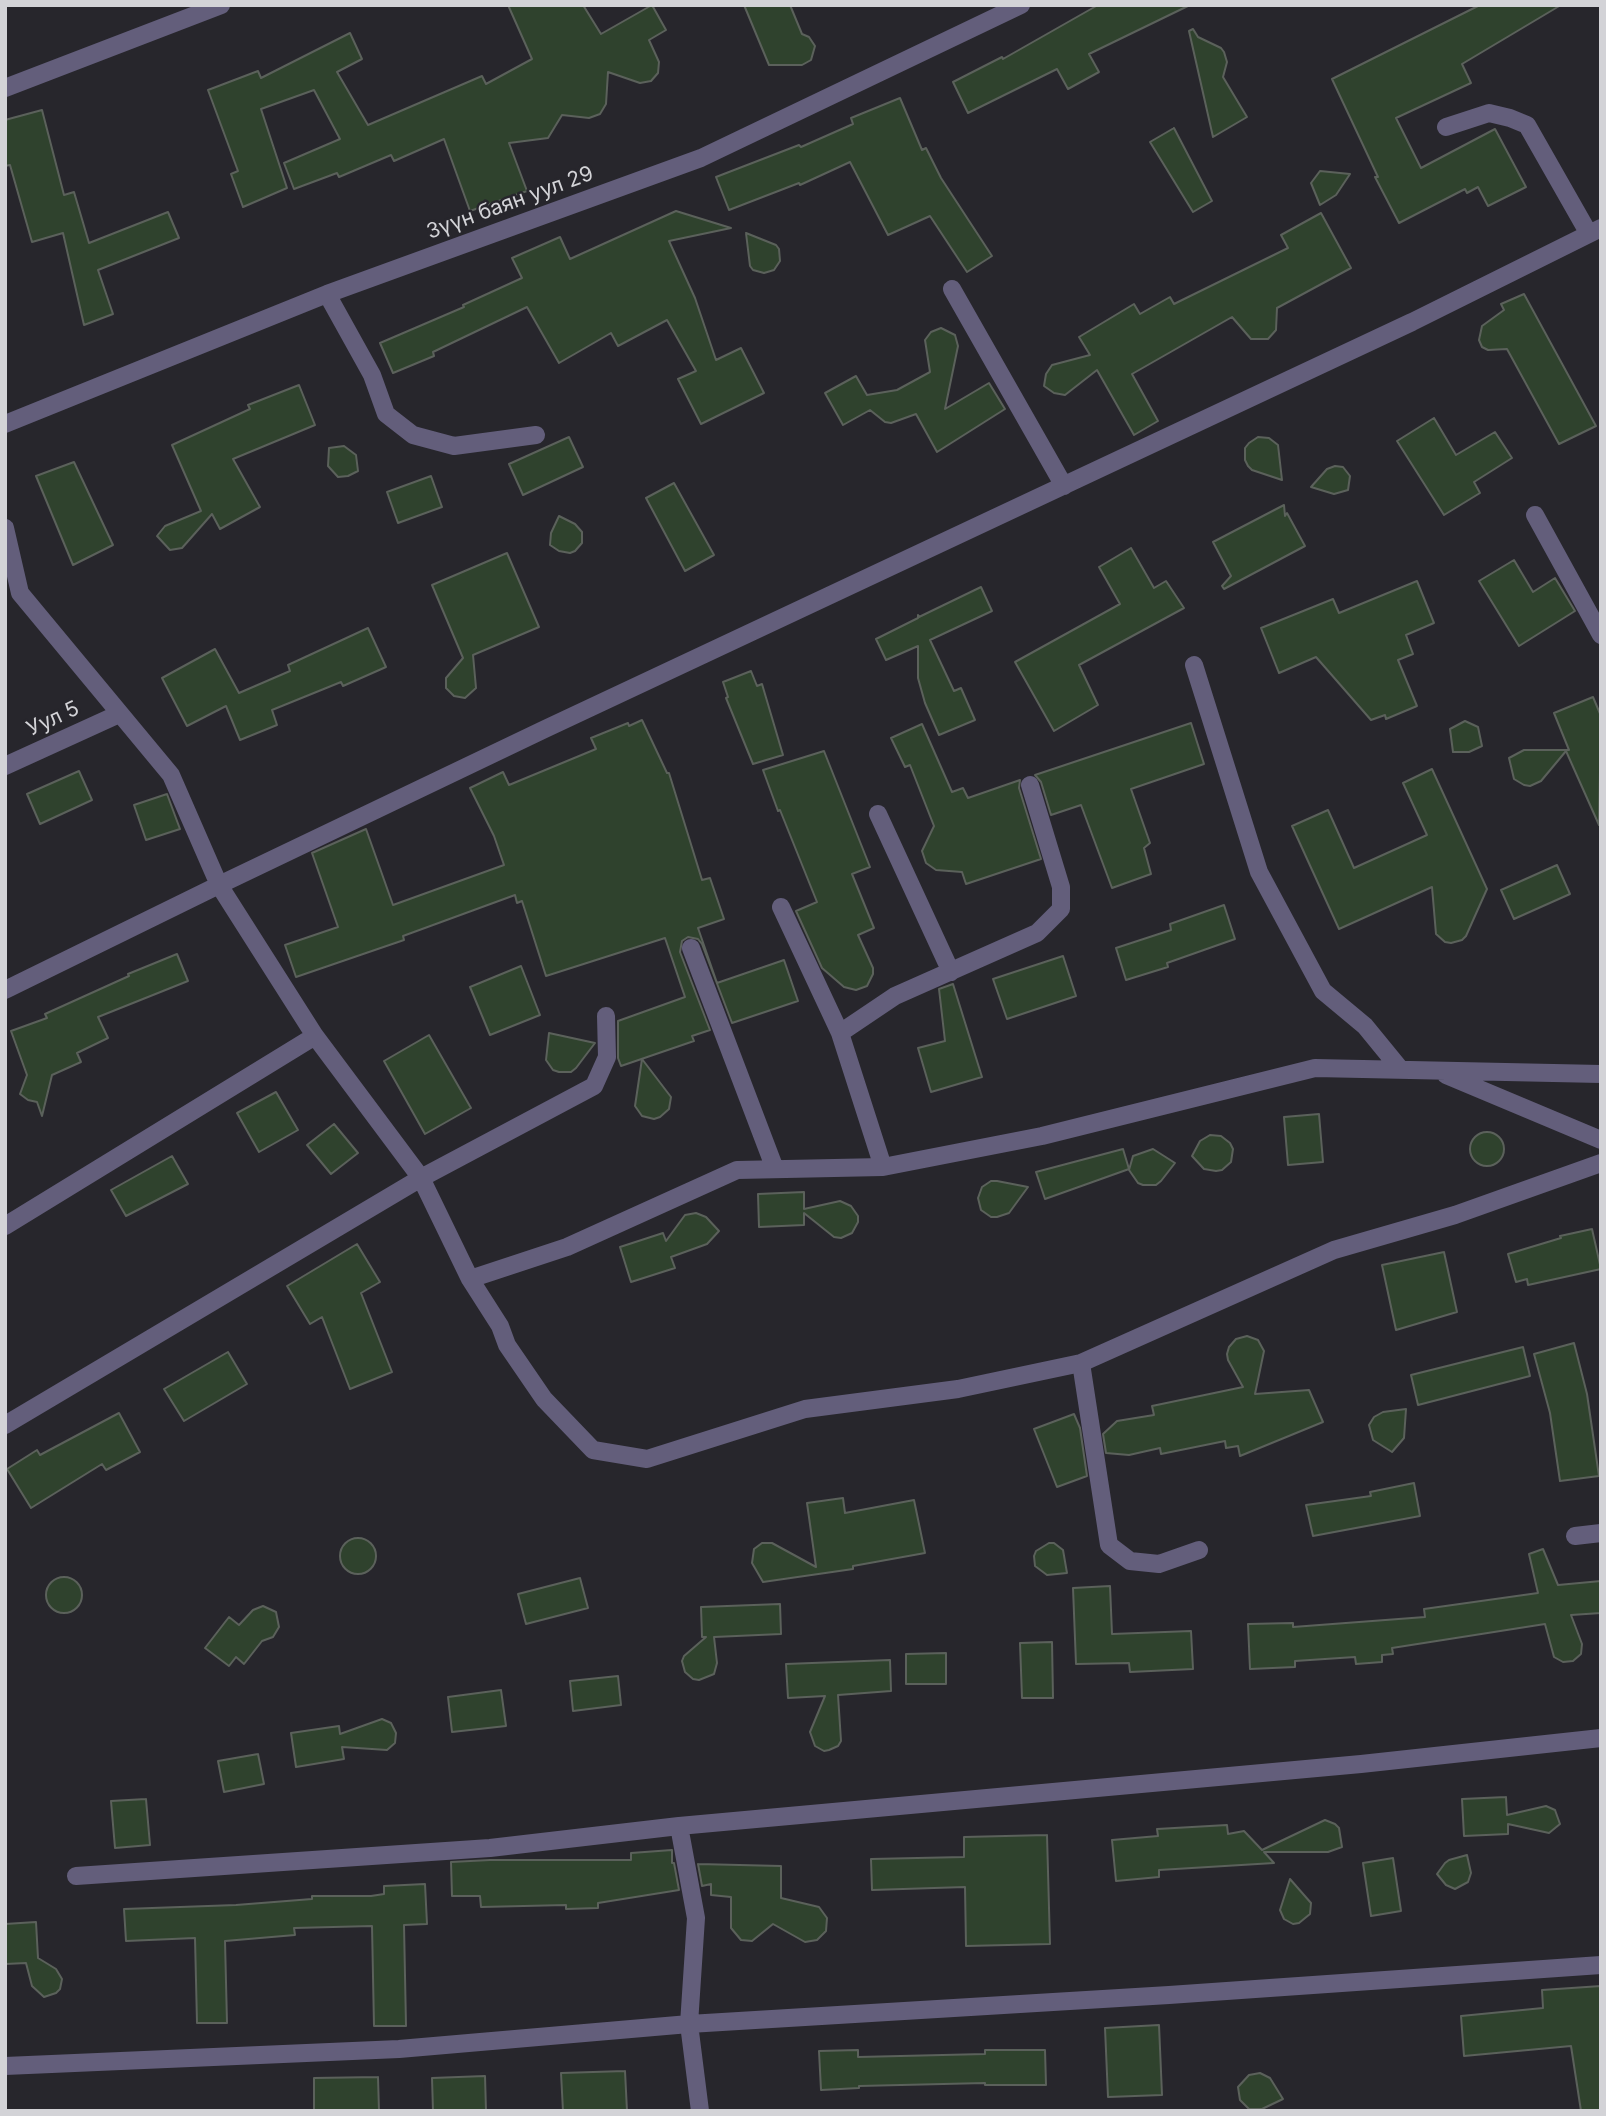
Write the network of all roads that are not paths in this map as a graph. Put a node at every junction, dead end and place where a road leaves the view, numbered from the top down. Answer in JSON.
{"nodes":[{"id":1,"x":221,"y":5,"type":"edge"},
{"id":2,"x":1021,"y":5,"type":"edge"},
{"id":3,"x":5,"y":88,"type":"edge"},
{"id":4,"x":1446,"y":127,"type":"dead end"},
{"id":5,"x":1595,"y":231,"type":"edge"},
{"id":6,"x":952,"y":289,"type":"dead end"},
{"id":7,"x":327,"y":294,"type":"junction"},
{"id":8,"x":5,"y":424,"type":"edge"},
{"id":9,"x":536,"y":435,"type":"dead end"},
{"id":10,"x":1064,"y":485,"type":"junction"},
{"id":11,"x":1535,"y":515,"type":"dead end"},
{"id":12,"x":5,"y":528,"type":"edge"},
{"id":13,"x":12,"y":597,"type":"edge"},
{"id":14,"x":1601,"y":635,"type":"edge"},
{"id":15,"x":1194,"y":665,"type":"dead end"},
{"id":16,"x":119,"y":714,"type":"junction"},
{"id":17,"x":5,"y":766,"type":"edge"},
{"id":18,"x":1030,"y":785,"type":"dead end"},
{"id":19,"x":878,"y":814,"type":"dead end"},
{"id":20,"x":219,"y":885,"type":"junction"},
{"id":21,"x":781,"y":907,"type":"dead end"},
{"id":22,"x":691,"y":948,"type":"dead end"},
{"id":23,"x":951,"y":972,"type":"junction"},
{"id":24,"x":5,"y":990,"type":"edge"},
{"id":25,"x":606,"y":1016,"type":"dead end"},
{"id":26,"x":840,"y":1033,"type":"junction"},
{"id":27,"x":316,"y":1036,"type":"junction"},
{"id":28,"x":1401,"y":1070,"type":"junction"},
{"id":29,"x":1436,"y":1071,"type":"junction"},
{"id":30,"x":1601,"y":1074,"type":"edge"},
{"id":31,"x":1601,"y":1140,"type":"edge"},
{"id":32,"x":1601,"y":1163,"type":"edge"},
{"id":33,"x":883,"y":1167,"type":"junction"},
{"id":34,"x":775,"y":1168,"type":"junction"},
{"id":35,"x":421,"y":1178,"type":"junction"},
{"id":36,"x":5,"y":1226,"type":"edge"},
{"id":37,"x":470,"y":1279,"type":"junction"},
{"id":38,"x":1081,"y":1363,"type":"junction"},
{"id":39,"x":5,"y":1425,"type":"edge"},
{"id":40,"x":1601,"y":1533,"type":"edge"},
{"id":41,"x":1575,"y":1536,"type":"dead end"},
{"id":42,"x":1199,"y":1550,"type":"dead end"},
{"id":43,"x":1601,"y":1738,"type":"edge"},
{"id":44,"x":679,"y":1826,"type":"junction"},
{"id":45,"x":76,"y":1876,"type":"dead end"},
{"id":46,"x":1601,"y":1965,"type":"edge"},
{"id":47,"x":689,"y":2024,"type":"junction"},
{"id":48,"x":5,"y":2066,"type":"edge"},
{"id":49,"x":699,"y":2111,"type":"edge"}],
"edges":[{"from":1,"to":3,"type":"street"},
{"from":2,"to":7,"type":"street","name":"Зүүн баян уул 29"},
{"from":4,"to":5,"type":"street"},
{"from":5,"to":10,"type":"street"},
{"from":6,"to":10,"type":"street"},
{"from":7,"to":8,"type":"street","name":"Зүүн баян уул 29"},
{"from":7,"to":9,"type":"street"},
{"from":10,"to":20,"type":"street"},
{"from":11,"to":14,"type":"street"},
{"from":12,"to":13,"type":"street"},
{"from":13,"to":16,"type":"street"},
{"from":15,"to":28,"type":"street"},
{"from":16,"to":17,"type":"street","name":"Уул 5"},
{"from":16,"to":20,"type":"street"},
{"from":18,"to":23,"type":"street"},
{"from":19,"to":23,"type":"street"},
{"from":20,"to":24,"type":"street"},
{"from":20,"to":27,"type":"street"},
{"from":21,"to":26,"type":"street"},
{"from":22,"to":34,"type":"street"},
{"from":23,"to":26,"type":"street"},
{"from":25,"to":35,"type":"street"},
{"from":26,"to":33,"type":"street"},
{"from":27,"to":35,"type":"street"},
{"from":27,"to":36,"type":"street"},
{"from":28,"to":29,"type":"street"},
{"from":28,"to":33,"type":"street"},
{"from":29,"to":30,"type":"street"},
{"from":29,"to":31,"type":"street"},
{"from":32,"to":38,"type":"street"},
{"from":33,"to":34,"type":"street"},
{"from":34,"to":37,"type":"street"},
{"from":35,"to":37,"type":"street"},
{"from":35,"to":39,"type":"street"},
{"from":37,"to":38,"type":"street"},
{"from":38,"to":42,"type":"street"},
{"from":40,"to":41,"type":"street"},
{"from":43,"to":44,"type":"street"},
{"from":44,"to":45,"type":"street"},
{"from":44,"to":47,"type":"street"},
{"from":46,"to":47,"type":"street"},
{"from":47,"to":48,"type":"street"},
{"from":47,"to":49,"type":"street"}]}
